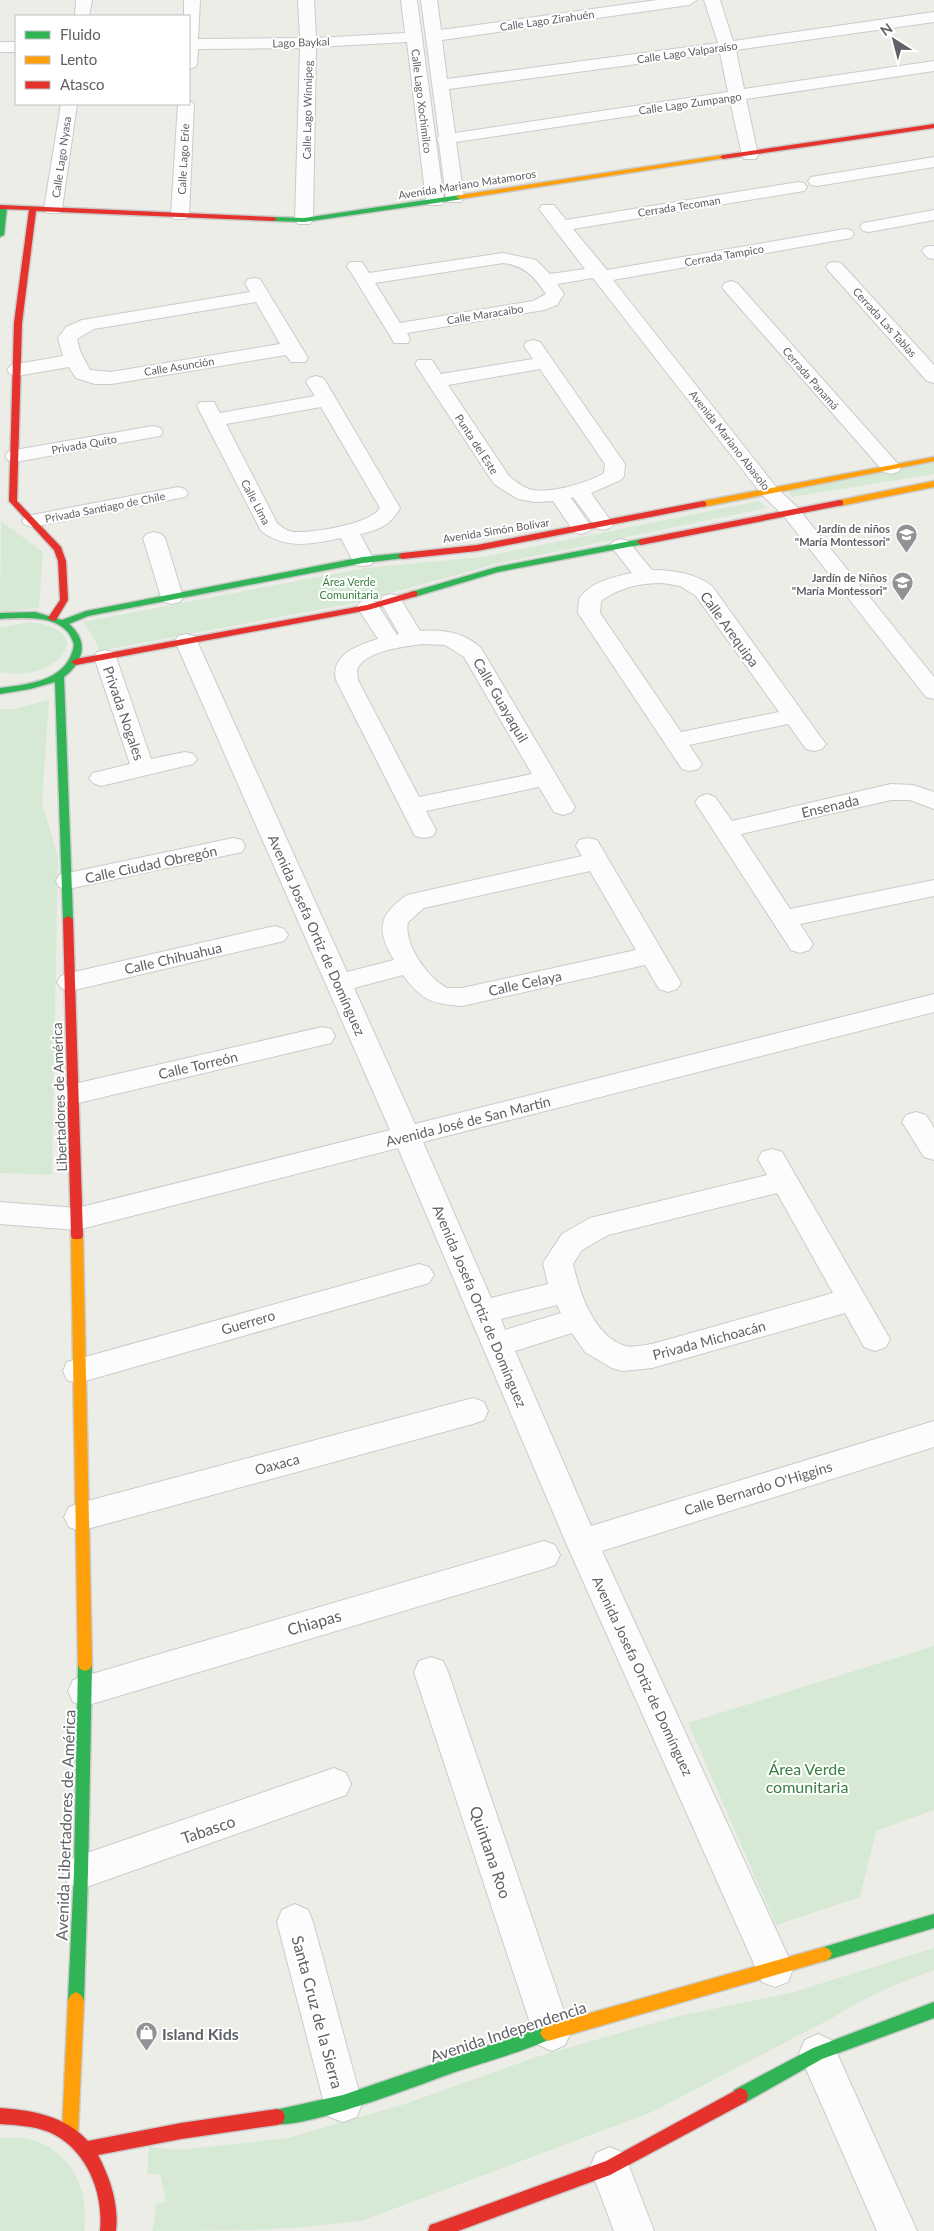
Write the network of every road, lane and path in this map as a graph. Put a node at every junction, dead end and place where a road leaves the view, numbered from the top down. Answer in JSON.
{"nodes":[{"id":1,"x":84,"y":0,"type":"edge"},
{"id":2,"x":192,"y":0,"type":"edge"},
{"id":3,"x":306,"y":0,"type":"edge"},
{"id":4,"x":409,"y":0,"type":"edge"},
{"id":5,"x":429,"y":0,"type":"edge"},
{"id":6,"x":689,"y":0,"type":"edge"},
{"id":7,"x":712,"y":0,"type":"edge"},
{"id":8,"x":82,"y":15,"type":"edge"},
{"id":9,"x":934,"y":17,"type":"edge"},
{"id":10,"x":190,"y":29,"type":"edge"},
{"id":11,"x":434,"y":36,"type":"junction"},
{"id":12,"x":414,"y":37,"type":"junction"},
{"id":13,"x":308,"y":43,"type":"junction"},
{"id":14,"x":190,"y":44,"type":"edge"},
{"id":15,"x":15,"y":47,"type":"edge"},
{"id":16,"x":727,"y":47,"type":"junction"},
{"id":17,"x":0,"y":48,"type":"edge"},
{"id":18,"x":934,"y":66,"type":"edge"},
{"id":19,"x":440,"y":85,"type":"junction"},
{"id":20,"x":736,"y":96,"type":"junction"},
{"id":21,"x":69,"y":105,"type":"edge"},
{"id":22,"x":186,"y":105,"type":"edge"},
{"id":23,"x":934,"y":126,"type":"edge"},
{"id":24,"x":445,"y":139,"type":"junction"},
{"id":25,"x":750,"y":154,"type":"junction"},
{"id":26,"x":934,"y":162,"type":"edge"},
{"id":27,"x":817,"y":181,"type":"dead end"},
{"id":28,"x":798,"y":187,"type":"dead end"},
{"id":29,"x":455,"y":198,"type":"junction"},
{"id":30,"x":435,"y":202,"type":"junction"},
{"id":31,"x":2,"y":207,"type":"edge"},
{"id":32,"x":33,"y":208,"type":"junction"},
{"id":33,"x":548,"y":209,"type":"dead end"},
{"id":34,"x":54,"y":210,"type":"junction"},
{"id":35,"x":180,"y":215,"type":"junction"},
{"id":36,"x":934,"y":215,"type":"edge"},
{"id":37,"x":304,"y":220,"type":"junction"},
{"id":38,"x":561,"y":226,"type":"junction"},
{"id":39,"x":869,"y":227,"type":"dead end"},
{"id":40,"x":845,"y":234,"type":"dead end"},
{"id":41,"x":0,"y":235,"type":"edge"},
{"id":42,"x":835,"y":268,"type":"dead end"},
{"id":43,"x":598,"y":271,"type":"junction"},
{"id":44,"x":543,"y":276,"type":"junction"},
{"id":45,"x":732,"y":287,"type":"dead end"},
{"id":46,"x":72,"y":355,"type":"junction"},
{"id":47,"x":426,"y":364,"type":"dead end"},
{"id":48,"x":18,"y":365,"type":"junction"},
{"id":49,"x":934,"y":377,"type":"edge"},
{"id":50,"x":437,"y":381,"type":"junction"},
{"id":51,"x":316,"y":382,"type":"dead end"},
{"id":52,"x":326,"y":400,"type":"junction"},
{"id":53,"x":153,"y":432,"type":"dead end"},
{"id":54,"x":15,"y":456,"type":"junction"},
{"id":55,"x":934,"y":459,"type":"edge"},
{"id":56,"x":890,"y":468,"type":"junction"},
{"id":57,"x":934,"y":484,"type":"edge"},
{"id":58,"x":568,"y":491,"type":"junction"},
{"id":59,"x":770,"y":492,"type":"junction"},
{"id":60,"x":178,"y":493,"type":"dead end"},
{"id":61,"x":790,"y":511,"type":"junction"},
{"id":62,"x":32,"y":521,"type":"junction"},
{"id":63,"x":603,"y":524,"type":"junction"},
{"id":64,"x":581,"y":528,"type":"junction"},
{"id":65,"x":339,"y":533,"type":"junction"},
{"id":66,"x":154,"y":538,"type":"dead end"},
{"id":67,"x":611,"y":547,"type":"junction"},
{"id":68,"x":353,"y":562,"type":"junction"},
{"id":69,"x":637,"y":580,"type":"junction"},
{"id":70,"x":172,"y":597,"type":"junction"},
{"id":71,"x":391,"y":601,"type":"junction"},
{"id":72,"x":368,"y":607,"type":"junction"},
{"id":73,"x":0,"y":616,"type":"edge"},
{"id":74,"x":58,"y":620,"type":"junction"},
{"id":75,"x":413,"y":639,"type":"junction"},
{"id":76,"x":186,"y":641,"type":"junction"},
{"id":77,"x":391,"y":643,"type":"junction"},
{"id":78,"x":105,"y":657,"type":"junction"},
{"id":79,"x":76,"y":662,"type":"junction"},
{"id":80,"x":925,"y":668,"type":"edge"},
{"id":81,"x":59,"y":677,"type":"junction"},
{"id":82,"x":0,"y":692,"type":"edge"},
{"id":83,"x":934,"y":692,"type":"edge"},
{"id":84,"x":793,"y":716,"type":"junction"},
{"id":85,"x":674,"y":740,"type":"junction"},
{"id":86,"x":814,"y":744,"type":"dead end"},
{"id":87,"x":185,"y":760,"type":"dead end"},
{"id":88,"x":690,"y":764,"type":"dead end"},
{"id":89,"x":143,"y":769,"type":"junction"},
{"id":90,"x":101,"y":778,"type":"dead end"},
{"id":91,"x":546,"y":778,"type":"junction"},
{"id":92,"x":934,"y":801,"type":"edge"},
{"id":93,"x":707,"y":802,"type":"dead end"},
{"id":94,"x":412,"y":806,"type":"junction"},
{"id":95,"x":563,"y":807,"type":"dead end"},
{"id":96,"x":424,"y":830,"type":"dead end"},
{"id":97,"x":726,"y":830,"type":"junction"},
{"id":98,"x":233,"y":846,"type":"dead end"},
{"id":99,"x":68,"y":881,"type":"junction"},
{"id":100,"x":934,"y":888,"type":"edge"},
{"id":101,"x":784,"y":919,"type":"junction"},
{"id":102,"x":275,"y":935,"type":"dead end"},
{"id":103,"x":800,"y":944,"type":"dead end"},
{"id":104,"x":652,"y":955,"type":"junction"},
{"id":105,"x":405,"y":956,"type":"junction"},
{"id":106,"x":335,"y":974,"type":"junction"},
{"id":107,"x":70,"y":982,"type":"junction"},
{"id":108,"x":668,"y":983,"type":"dead end"},
{"id":109,"x":934,"y":1003,"type":"edge"},
{"id":110,"x":322,"y":1036,"type":"dead end"},
{"id":111,"x":74,"y":1094,"type":"junction"},
{"id":112,"x":407,"y":1136,"type":"junction"},
{"id":113,"x":0,"y":1213,"type":"edge"},
{"id":114,"x":77,"y":1219,"type":"junction"},
{"id":115,"x":419,"y":1275,"type":"dead end"},
{"id":116,"x":565,"y":1291,"type":"junction"},
{"id":117,"x":852,"y":1300,"type":"junction"},
{"id":118,"x":483,"y":1312,"type":"junction"},
{"id":119,"x":579,"y":1319,"type":"junction"},
{"id":120,"x":875,"y":1339,"type":"dead end"},
{"id":121,"x":497,"y":1345,"type":"junction"},
{"id":122,"x":78,"y":1371,"type":"junction"},
{"id":123,"x":474,"y":1411,"type":"dead end"},
{"id":124,"x":934,"y":1434,"type":"edge"},
{"id":125,"x":80,"y":1517,"type":"junction"},
{"id":126,"x":582,"y":1543,"type":"junction"},
{"id":127,"x":544,"y":1555,"type":"dead end"},
{"id":128,"x":431,"y":1672,"type":"dead end"},
{"id":129,"x":85,"y":1691,"type":"junction"},
{"id":130,"x":334,"y":1784,"type":"dead end"},
{"id":131,"x":81,"y":1872,"type":"junction"},
{"id":132,"x":934,"y":1921,"type":"edge"},
{"id":133,"x":294,"y":1922,"type":"dead end"},
{"id":134,"x":775,"y":1969,"type":"junction"},
{"id":135,"x":934,"y":2010,"type":"edge"},
{"id":136,"x":552,"y":2032,"type":"junction"},
{"id":137,"x":818,"y":2054,"type":"junction"},
{"id":138,"x":343,"y":2103,"type":"junction"},
{"id":139,"x":0,"y":2116,"type":"edge"},
{"id":140,"x":70,"y":2134,"type":"junction"},
{"id":141,"x":86,"y":2149,"type":"junction"},
{"id":142,"x":610,"y":2167,"type":"junction"},
{"id":143,"x":108,"y":2231,"type":"edge"},
{"id":144,"x":436,"y":2231,"type":"edge"},
{"id":145,"x":634,"y":2231,"type":"edge"},
{"id":146,"x":897,"y":2231,"type":"edge"}],
"edges":[{"from":1,"to":8,"type":"street"},
{"from":2,"to":10,"type":"street"},
{"from":3,"to":13,"type":"street","name":"Calle Lago Winnipeg"},
{"from":4,"to":12,"type":"street","name":"Calle Lago Xochimilco"},
{"from":5,"to":11,"type":"street","name":"Calle Lago Xochimilco"},
{"from":6,"to":11,"type":"street","name":"Calle Lago Zirahuén"},
{"from":7,"to":16,"type":"street"},
{"from":9,"to":16,"type":"street","name":"Calle Lago Valparaíso"},
{"from":11,"to":19,"type":"street","name":"Calle Lago Xochimilco"},
{"from":12,"to":13,"type":"street","name":"Lago Baykal"},
{"from":12,"to":30,"type":"street","name":"Calle Lago Xochimilco"},
{"from":13,"to":14,"type":"street","name":"Lago Baykal"},
{"from":13,"to":37,"type":"street","name":"Calle Lago Winnipeg"},
{"from":15,"to":17,"type":"street"},
{"from":16,"to":19,"type":"street","name":"Calle Lago Valparaíso"},
{"from":16,"to":20,"type":"street"},
{"from":18,"to":20,"type":"street","name":"Calle Lago Zumpango"},
{"from":19,"to":24,"type":"street","name":"Calle Lago Xochimilco"},
{"from":20,"to":24,"type":"street","name":"Calle Lago Zumpango"},
{"from":20,"to":25,"type":"street"},
{"from":21,"to":34,"type":"street","name":"Calle Lago Nyasa"},
{"from":22,"to":35,"type":"street","name":"Calle Lago Erie"},
{"from":23,"to":25,"type":"main road","name":"Avenida Mariano Matamoros"},
{"from":24,"to":29,"type":"street","name":"Calle Lago Xochimilco"},
{"from":25,"to":29,"type":"main road","name":"Avenida Mariano Matamoros"},
{"from":26,"to":27,"type":"street"},
{"from":28,"to":38,"type":"street","name":"Cerrada Tecoman"},
{"from":29,"to":30,"type":"main road","name":"Avenida Mariano Matamoros"},
{"from":30,"to":37,"type":"main road","name":"Avenida Mariano Matamoros"},
{"from":31,"to":32,"type":"main road","name":"Avenida Mariano Matamoros"},
{"from":31,"to":41,"type":"main road"},
{"from":32,"to":34,"type":"main road","name":"Avenida Mariano Matamoros"},
{"from":32,"to":48,"type":"main road"},
{"from":33,"to":38,"type":"street","name":"Avenida Mariano Abasolo"},
{"from":34,"to":35,"type":"main road","name":"Avenida Mariano Matamoros"},
{"from":35,"to":37,"type":"main road","name":"Avenida Mariano Matamoros"},
{"from":36,"to":39,"type":"street"},
{"from":38,"to":43,"type":"street","name":"Avenida Mariano Abasolo"},
{"from":40,"to":43,"type":"street","name":"Cerrada Tampico"},
{"from":42,"to":49,"type":"street","name":"Cerrada Las Tablas"},
{"from":43,"to":44,"type":"street"},
{"from":43,"to":59,"type":"street","name":"Avenida Mariano Abasolo"},
{"from":44,"to":44,"type":"street","name":"Calle Maracaibo"},
{"from":45,"to":56,"type":"street","name":"Cerrada Panamá"},
{"from":46,"to":46,"type":"street","name":"Calle Asunción"},
{"from":46,"to":48,"type":"street"},
{"from":47,"to":50,"type":"street","name":"Punta del Este"},
{"from":48,"to":54,"type":"main road"},
{"from":50,"to":58,"type":"street","name":"Punta del Este"},
{"from":50,"to":58,"type":"street","name":"Punta del Este"},
{"from":51,"to":52,"type":"street","name":"Calle Lima"},
{"from":52,"to":65,"type":"street","name":"Calle Lima"},
{"from":52,"to":65,"type":"street","name":"Calle Lima"},
{"from":53,"to":54,"type":"street","name":"Privada Quito"},
{"from":54,"to":62,"type":"main road"},
{"from":55,"to":56,"type":"main road","name":"Avenida Simón Bolívar"},
{"from":56,"to":59,"type":"main road","name":"Avenida Simón Bolívar"},
{"from":57,"to":61,"type":"main road"},
{"from":58,"to":63,"type":"street"},
{"from":58,"to":64,"type":"street"},
{"from":59,"to":61,"type":"street","name":"Avenida Mariano Abasolo"},
{"from":59,"to":63,"type":"main road","name":"Avenida Simón Bolívar"},
{"from":60,"to":62,"type":"street","name":"Privada Santiago de Chile"},
{"from":61,"to":67,"type":"main road"},
{"from":61,"to":80,"type":"street","name":"Avenida Mariano Abasolo"},
{"from":62,"to":74,"type":"main road"},
{"from":63,"to":64,"type":"main road","name":"Avenida Simón Bolívar"},
{"from":64,"to":68,"type":"main road","name":"Avenida Simón Bolívar"},
{"from":65,"to":68,"type":"street"},
{"from":66,"to":70,"type":"street"},
{"from":67,"to":69,"type":"street"},
{"from":67,"to":71,"type":"main road"},
{"from":68,"to":70,"type":"main road","name":"Avenida Simón Bolívar"},
{"from":69,"to":84,"type":"street","name":"Calle Arequipa"},
{"from":69,"to":85,"type":"street","name":"Calle Arequipa"},
{"from":70,"to":74,"type":"main road","name":"Avenida Simón Bolívar"},
{"from":71,"to":72,"type":"main road"},
{"from":71,"to":75,"type":"street"},
{"from":72,"to":76,"type":"main road"},
{"from":72,"to":77,"type":"street"},
{"from":73,"to":74,"type":"main road"},
{"from":74,"to":79,"type":"main road"},
{"from":75,"to":77,"type":"street","name":"Calle Guayaquil"},
{"from":75,"to":91,"type":"street","name":"Calle Guayaquil"},
{"from":76,"to":78,"type":"main road"},
{"from":76,"to":106,"type":"street","name":"Avenida Josefa Ortiz de Domínguez"},
{"from":77,"to":94,"type":"street","name":"Calle Guayaquil"},
{"from":78,"to":79,"type":"main road"},
{"from":78,"to":89,"type":"street","name":"Privada Nogales"},
{"from":79,"to":81,"type":"main road"},
{"from":80,"to":83,"type":"street","name":"Avenida Mariano Abasolo"},
{"from":81,"to":82,"type":"main road"},
{"from":81,"to":99,"type":"main road","name":"Libertadores de América"},
{"from":84,"to":85,"type":"street"},
{"from":84,"to":86,"type":"street","name":"Calle Arequipa"},
{"from":85,"to":88,"type":"street","name":"Calle Arequipa"},
{"from":87,"to":89,"type":"street","name":"Privada Nogales"},
{"from":89,"to":90,"type":"street","name":"Privada Nogales"},
{"from":91,"to":94,"type":"street"},
{"from":91,"to":95,"type":"street","name":"Calle Guayaquil"},
{"from":92,"to":97,"type":"street","name":"Ensenada"},
{"from":93,"to":97,"type":"street"},
{"from":94,"to":96,"type":"street","name":"Calle Guayaquil"},
{"from":97,"to":101,"type":"street"},
{"from":98,"to":99,"type":"street","name":"Calle Ciudad Obregón"},
{"from":99,"to":107,"type":"main road","name":"Libertadores de América"},
{"from":100,"to":101,"type":"street"},
{"from":101,"to":103,"type":"street"},
{"from":102,"to":107,"type":"street","name":"Calle Chihuahua"},
{"from":104,"to":105,"type":"street","name":"Calle Celaya"},
{"from":104,"to":105,"type":"street","name":"Calle Celaya"},
{"from":104,"to":108,"type":"street","name":"Calle Celaya"},
{"from":105,"to":106,"type":"street"},
{"from":106,"to":112,"type":"street","name":"Avenida Josefa Ortiz de Domínguez"},
{"from":107,"to":111,"type":"main road","name":"Libertadores de América"},
{"from":109,"to":112,"type":"street","name":"Avenida José de San Martín"},
{"from":110,"to":111,"type":"street","name":"Calle Torreón"},
{"from":111,"to":114,"type":"main road","name":"Libertadores de América"},
{"from":112,"to":114,"type":"street","name":"Avenida José de San Martín"},
{"from":112,"to":118,"type":"street","name":"Avenida Josefa Ortiz de Domínguez"},
{"from":113,"to":114,"type":"street","name":"Avenida José de San Martín"},
{"from":114,"to":122,"type":"main road","name":"Libertadores de América"},
{"from":115,"to":122,"type":"street","name":"Guerrero"},
{"from":116,"to":117,"type":"street","name":"Privada Michoacán"},
{"from":116,"to":118,"type":"street"},
{"from":116,"to":119,"type":"street","name":"Privada Michoacán"},
{"from":117,"to":119,"type":"street","name":"Privada Michoacán"},
{"from":117,"to":120,"type":"street","name":"Privada Michoacán"},
{"from":118,"to":121,"type":"street","name":"Avenida Josefa Ortiz de Domínguez"},
{"from":119,"to":121,"type":"street"},
{"from":121,"to":126,"type":"street","name":"Avenida Josefa Ortiz de Domínguez"},
{"from":122,"to":125,"type":"main road","name":"Libertadores de América"},
{"from":123,"to":125,"type":"street","name":"Oaxaca"},
{"from":124,"to":126,"type":"street","name":"Calle Bernardo O'Higgins"},
{"from":125,"to":129,"type":"main road","name":"Avenida Libertadores de América"},
{"from":126,"to":134,"type":"street","name":"Avenida Josefa Ortiz de Domínguez"},
{"from":127,"to":129,"type":"street","name":"Chiapas"},
{"from":128,"to":136,"type":"street","name":"Quintana Roo"},
{"from":129,"to":131,"type":"main road","name":"Avenida Libertadores de América"},
{"from":130,"to":131,"type":"street","name":"Tabasco"},
{"from":131,"to":140,"type":"main road","name":"Avenida Libertadores de América"},
{"from":132,"to":134,"type":"main road","name":"Avenida Independencia"},
{"from":133,"to":138,"type":"street","name":"Santa Cruz de la Sierra"},
{"from":134,"to":136,"type":"main road","name":"Avenida Independencia"},
{"from":135,"to":137,"type":"main road"},
{"from":136,"to":138,"type":"main road","name":"Avenida Independencia"},
{"from":137,"to":142,"type":"main road"},
{"from":137,"to":146,"type":"street"},
{"from":138,"to":141,"type":"main road","name":"Avenida Independencia"},
{"from":139,"to":140,"type":"main road"},
{"from":140,"to":141,"type":"main road"},
{"from":141,"to":143,"type":"main road"},
{"from":142,"to":144,"type":"main road"},
{"from":142,"to":145,"type":"street"}]}
